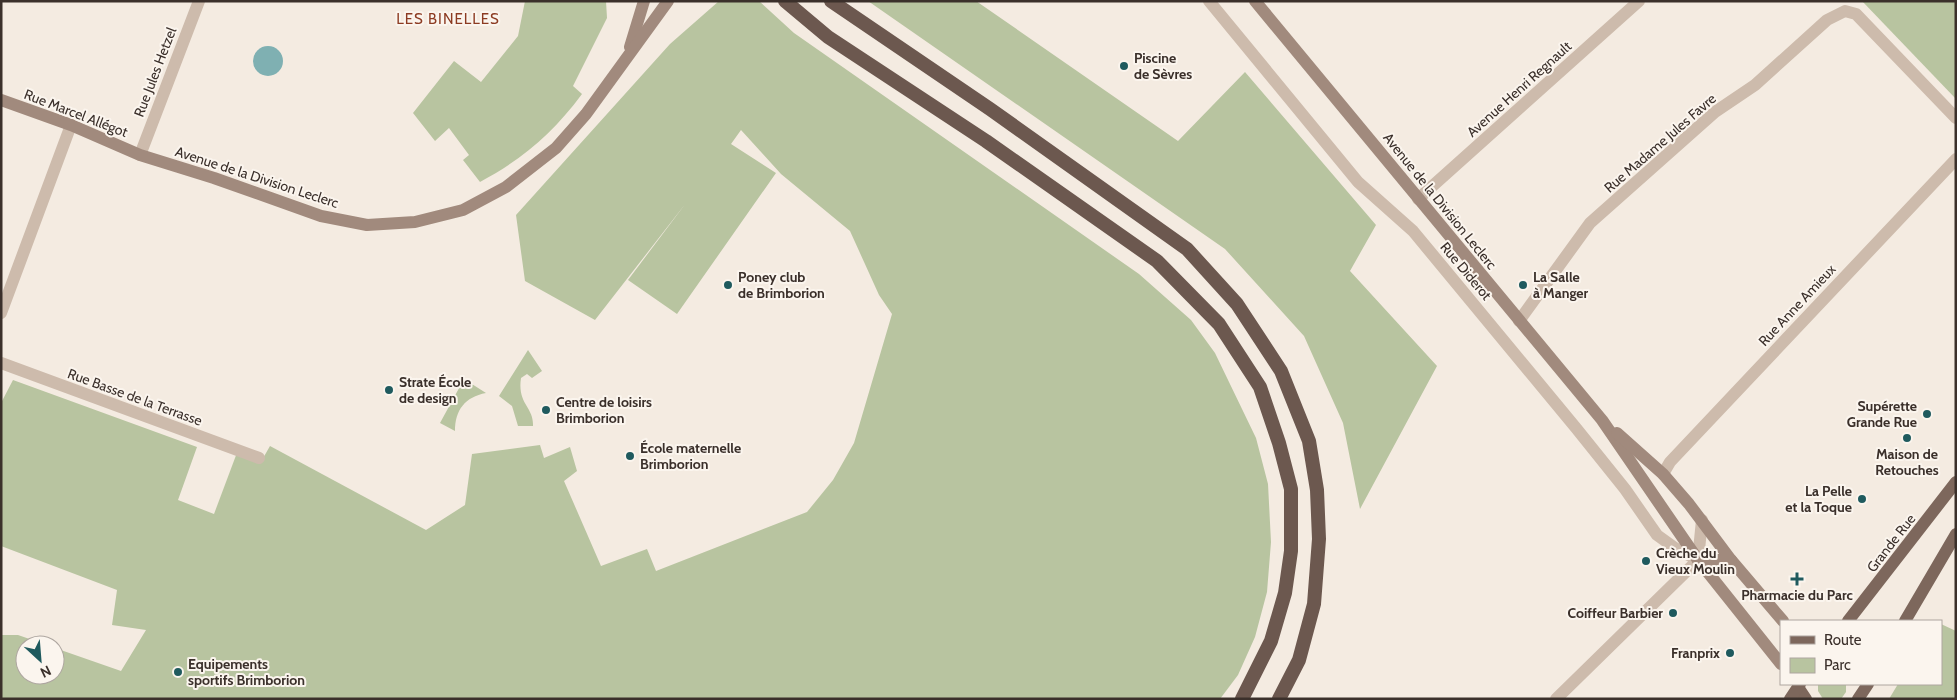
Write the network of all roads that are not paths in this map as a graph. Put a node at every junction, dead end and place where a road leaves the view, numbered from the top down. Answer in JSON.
{"nodes":[{"id":1,"x":199,"y":1,"type":"edge"},
{"id":2,"x":644,"y":1,"type":"edge"},
{"id":3,"x":668,"y":1,"type":"edge"},
{"id":4,"x":830,"y":1,"type":"edge"},
{"id":5,"x":1209,"y":1,"type":"edge"},
{"id":6,"x":1255,"y":1,"type":"edge"},
{"id":7,"x":1639,"y":1,"type":"edge"},
{"id":8,"x":786,"y":2,"type":"edge"},
{"id":9,"x":628,"y":55,"type":"junction"},
{"id":10,"x":1,"y":100,"type":"edge"},
{"id":11,"x":1956,"y":118,"type":"edge"},
{"id":12,"x":70,"y":125,"type":"junction"},
{"id":13,"x":140,"y":155,"type":"junction"},
{"id":14,"x":1956,"y":159,"type":"edge"},
{"id":15,"x":1418,"y":199,"type":"junction"},
{"id":16,"x":1,"y":313,"type":"edge"},
{"id":17,"x":1518,"y":321,"type":"junction"},
{"id":18,"x":1,"y":363,"type":"edge"},
{"id":19,"x":1602,"y":420,"type":"junction"},
{"id":20,"x":259,"y":458,"type":"dead end"},
{"id":21,"x":1663,"y":474,"type":"junction"},
{"id":22,"x":1956,"y":482,"type":"edge"},
{"id":23,"x":1702,"y":520,"type":"junction"},
{"id":24,"x":1956,"y":534,"type":"edge"},
{"id":25,"x":1698,"y":560,"type":"junction"},
{"id":26,"x":1731,"y":560,"type":"junction"},
{"id":27,"x":1782,"y":620,"type":"edge"},
{"id":28,"x":1849,"y":620,"type":"edge"},
{"id":29,"x":1905,"y":620,"type":"edge"},
{"id":30,"x":1780,"y":663,"type":"edge"},
{"id":31,"x":1798,"y":685,"type":"edge"},
{"id":32,"x":1242,"y":699,"type":"edge"},
{"id":33,"x":1279,"y":699,"type":"edge"},
{"id":34,"x":1556,"y":699,"type":"edge"},
{"id":35,"x":1790,"y":699,"type":"edge"},
{"id":36,"x":1806,"y":699,"type":"edge"}],
"edges":[{"from":1,"to":13,"type":"street","name":"Rue Jules Hetzel"},
{"from":2,"to":9,"type":"main road","name":"Avenue de la Division Leclerc"},
{"from":3,"to":9,"type":"main road","name":"Avenue de la Division Leclerc"},
{"from":4,"to":33,"type":"highway"},
{"from":5,"to":25,"type":"street","name":"Rue Diderot"},
{"from":6,"to":15,"type":"main road","name":"Avenue de la Division Leclerc"},
{"from":7,"to":15,"type":"street","name":"Avenue Henri Regnault"},
{"from":8,"to":32,"type":"highway"},
{"from":9,"to":13,"type":"main road","name":"Avenue de la Division Leclerc"},
{"from":10,"to":12,"type":"main road","name":"Rue Marcel Allégot"},
{"from":11,"to":17,"type":"street","name":"Rue Madame Jules Favre"},
{"from":12,"to":13,"type":"main road","name":"Rue Marcel Allégot"},
{"from":12,"to":16,"type":"street"},
{"from":14,"to":21,"type":"street","name":"Rue Anne Amieux"},
{"from":15,"to":17,"type":"main road","name":"Avenue de la Division Leclerc"},
{"from":17,"to":19,"type":"main road","name":"Avenue de la Division Leclerc"},
{"from":18,"to":20,"type":"street","name":"Rue Basse de la Terrasse"},
{"from":19,"to":21,"type":"main road","name":"Avenue de la Division Leclerc"},
{"from":19,"to":25,"type":"main road","name":"Avenue de la Division Leclerc"},
{"from":21,"to":23,"type":"main road","name":"Avenue de la Division Leclerc"},
{"from":22,"to":28,"type":"main road","name":"Grande Rue"},
{"from":23,"to":25,"type":"street"},
{"from":23,"to":26,"type":"main road","name":"Avenue de la Division Leclerc"},
{"from":24,"to":29,"type":"main road"},
{"from":25,"to":26,"type":"main road"},
{"from":25,"to":30,"type":"main road","name":"Avenue de la Division Leclerc"},
{"from":25,"to":34,"type":"street"},
{"from":26,"to":27,"type":"main road","name":"Avenue de la Division Leclerc"},
{"from":31,"to":35,"type":"main road"},
{"from":31,"to":36,"type":"main road"}]}
